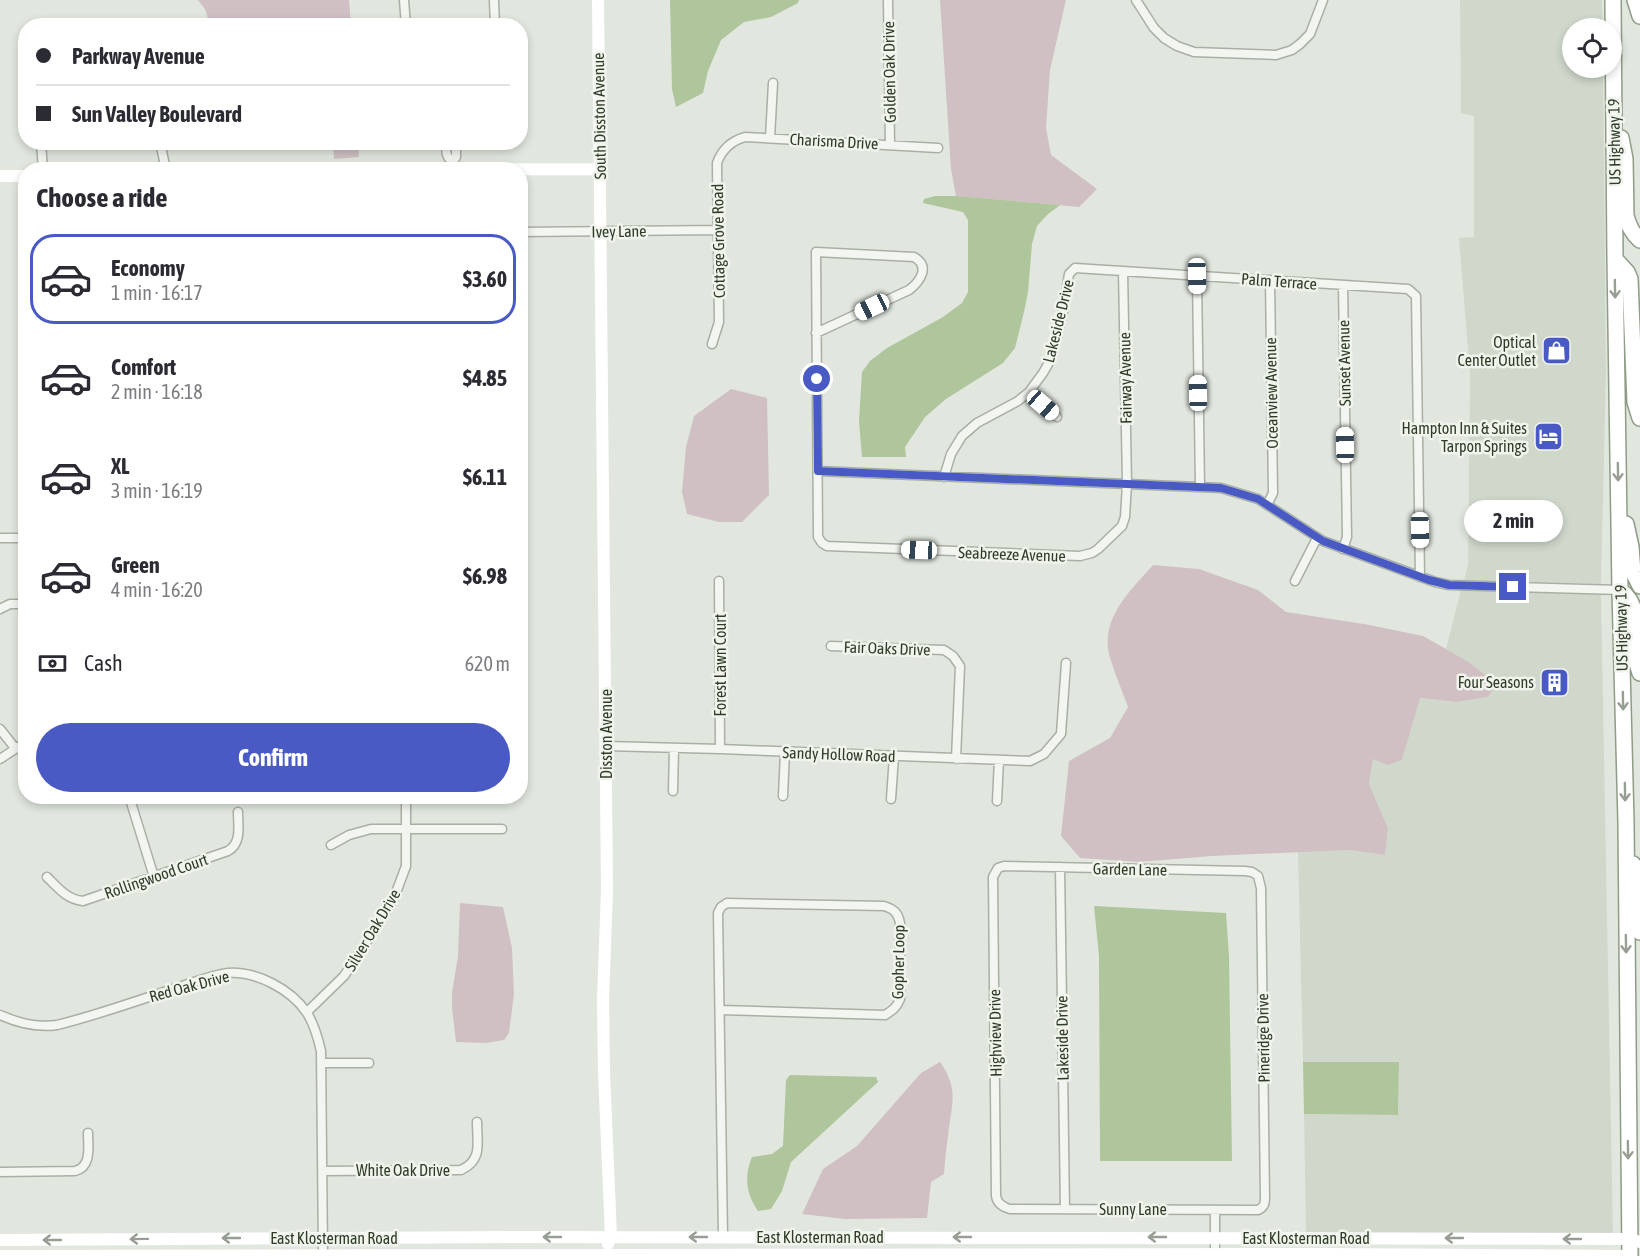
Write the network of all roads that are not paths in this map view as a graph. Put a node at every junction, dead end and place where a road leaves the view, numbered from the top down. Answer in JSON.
{"nodes":[{"id":1,"x":404,"y":0,"type":"edge"},
{"id":2,"x":495,"y":0,"type":"edge"},
{"id":3,"x":598,"y":0,"type":"edge"},
{"id":4,"x":888,"y":0,"type":"edge"},
{"id":5,"x":1136,"y":0,"type":"edge"},
{"id":6,"x":1323,"y":0,"type":"edge"},
{"id":7,"x":1613,"y":0,"type":"edge"},
{"id":8,"x":1635,"y":0,"type":"edge"},
{"id":9,"x":1640,"y":16,"type":"edge"},
{"id":10,"x":405,"y":18,"type":"edge"},
{"id":11,"x":495,"y":18,"type":"edge"},
{"id":12,"x":772,"y":83,"type":"dead end"},
{"id":13,"x":1613,"y":94,"type":"junction"},
{"id":14,"x":770,"y":138,"type":"junction"},
{"id":15,"x":732,"y":143,"type":"joint"},
{"id":16,"x":890,"y":144,"type":"junction"},
{"id":17,"x":938,"y":148,"type":"dead end"},
{"id":18,"x":528,"y":167,"type":"edge"},
{"id":19,"x":600,"y":169,"type":"junction"},
{"id":20,"x":0,"y":176,"type":"edge"},
{"id":21,"x":18,"y":176,"type":"edge"},
{"id":22,"x":718,"y":230,"type":"junction"},
{"id":23,"x":528,"y":232,"type":"edge"},
{"id":24,"x":601,"y":232,"type":"junction"},
{"id":25,"x":1640,"y":240,"type":"edge"},
{"id":26,"x":1615,"y":259,"type":"junction"},
{"id":27,"x":1078,"y":268,"type":"joint"},
{"id":28,"x":1123,"y":271,"type":"junction"},
{"id":29,"x":1197,"y":276,"type":"junction"},
{"id":30,"x":1270,"y":280,"type":"junction"},
{"id":31,"x":1343,"y":285,"type":"junction"},
{"id":32,"x":816,"y":333,"type":"junction"},
{"id":33,"x":712,"y":344,"type":"dead end"},
{"id":34,"x":1029,"y":392,"type":"junction"},
{"id":35,"x":1057,"y":417,"type":"dead end"},
{"id":36,"x":1640,"y":418,"type":"edge"},
{"id":37,"x":818,"y":471,"type":"junction"},
{"id":38,"x":944,"y":477,"type":"junction"},
{"id":39,"x":1127,"y":484,"type":"junction"},
{"id":40,"x":1200,"y":487,"type":"junction"},
{"id":41,"x":1619,"y":495,"type":"junction"},
{"id":42,"x":1267,"y":505,"type":"junction"},
{"id":43,"x":0,"y":538,"type":"edge"},
{"id":44,"x":18,"y":538,"type":"edge"},
{"id":45,"x":1317,"y":538,"type":"junction"},
{"id":46,"x":1343,"y":549,"type":"junction"},
{"id":47,"x":1420,"y":577,"type":"junction"},
{"id":48,"x":719,"y":581,"type":"dead end"},
{"id":49,"x":1295,"y":581,"type":"dead end"},
{"id":50,"x":1640,"y":586,"type":"edge"},
{"id":51,"x":1620,"y":590,"type":"junction"},
{"id":52,"x":18,"y":604,"type":"edge"},
{"id":53,"x":0,"y":609,"type":"edge"},
{"id":54,"x":831,"y":646,"type":"dead end"},
{"id":55,"x":1066,"y":663,"type":"dead end"},
{"id":56,"x":1640,"y":673,"type":"edge"},
{"id":57,"x":0,"y":729,"type":"edge"},
{"id":58,"x":18,"y":746,"type":"edge"},
{"id":59,"x":606,"y":746,"type":"junction"},
{"id":60,"x":15,"y":748,"type":"junction"},
{"id":61,"x":674,"y":748,"type":"junction"},
{"id":62,"x":720,"y":749,"type":"junction"},
{"id":63,"x":784,"y":752,"type":"junction"},
{"id":64,"x":894,"y":756,"type":"junction"},
{"id":65,"x":0,"y":759,"type":"edge"},
{"id":66,"x":956,"y":759,"type":"junction"},
{"id":67,"x":999,"y":760,"type":"junction"},
{"id":68,"x":673,"y":791,"type":"dead end"},
{"id":69,"x":783,"y":796,"type":"dead end"},
{"id":70,"x":891,"y":799,"type":"dead end"},
{"id":71,"x":997,"y":801,"type":"dead end"},
{"id":72,"x":131,"y":804,"type":"edge"},
{"id":73,"x":406,"y":804,"type":"edge"},
{"id":74,"x":238,"y":812,"type":"dead end"},
{"id":75,"x":1626,"y":822,"type":"junction"},
{"id":76,"x":406,"y":829,"type":"junction"},
{"id":77,"x":502,"y":829,"type":"dead end"},
{"id":78,"x":331,"y":845,"type":"dead end"},
{"id":79,"x":1001,"y":867,"type":"joint"},
{"id":80,"x":1060,"y":867,"type":"junction"},
{"id":81,"x":1257,"y":876,"type":"joint"},
{"id":82,"x":48,"y":877,"type":"dead end"},
{"id":83,"x":154,"y":877,"type":"junction"},
{"id":84,"x":1640,"y":932,"type":"edge"},
{"id":85,"x":721,"y":1010,"type":"junction"},
{"id":86,"x":307,"y":1012,"type":"junction"},
{"id":87,"x":0,"y":1015,"type":"edge"},
{"id":88,"x":321,"y":1063,"type":"junction"},
{"id":89,"x":369,"y":1063,"type":"dead end"},
{"id":90,"x":477,"y":1122,"type":"dead end"},
{"id":91,"x":88,"y":1133,"type":"dead end"},
{"id":92,"x":323,"y":1171,"type":"junction"},
{"id":93,"x":0,"y":1172,"type":"edge"},
{"id":94,"x":1265,"y":1200,"type":"joint"},
{"id":95,"x":998,"y":1201,"type":"joint"},
{"id":96,"x":1065,"y":1209,"type":"junction"},
{"id":97,"x":1215,"y":1210,"type":"junction"},
{"id":98,"x":610,"y":1237,"type":"junction"},
{"id":99,"x":723,"y":1237,"type":"junction"},
{"id":100,"x":1215,"y":1237,"type":"junction"},
{"id":101,"x":323,"y":1238,"type":"junction"},
{"id":102,"x":0,"y":1240,"type":"edge"},
{"id":103,"x":104,"y":1240,"type":"junction"},
{"id":104,"x":1635,"y":1240,"type":"edge"},
{"id":105,"x":1640,"y":1253,"type":"edge"},
{"id":106,"x":1215,"y":1254,"type":"junction"},
{"id":107,"x":322,"y":1255,"type":"edge"},
{"id":108,"x":604,"y":1255,"type":"edge"},
{"id":109,"x":619,"y":1255,"type":"edge"},
{"id":110,"x":0,"y":1256,"type":"edge"},
{"id":111,"x":105,"y":1256,"type":"edge"},
{"id":112,"x":1628,"y":1256,"type":"edge"}],
"edges":[{"from":1,"to":10,"type":"street"},
{"from":2,"to":11,"type":"street"},
{"from":3,"to":19,"type":"main road","name":"South Disston Avenue"},
{"from":4,"to":16,"type":"street","name":"Golden Oak Drive"},
{"from":5,"to":6,"type":"street"},
{"from":7,"to":13,"type":"highway","name":"US Highway 19"},
{"from":8,"to":9,"type":"highway"},
{"from":12,"to":14,"type":"street"},
{"from":13,"to":25,"type":"highway"},
{"from":13,"to":26,"type":"highway","name":"US Highway 19"},
{"from":14,"to":15,"type":"street","name":"Charisma Drive"},
{"from":14,"to":16,"type":"street","name":"Charisma Drive"},
{"from":15,"to":22,"type":"street","name":"Cottage Grove Road"},
{"from":16,"to":17,"type":"street","name":"Charisma Drive"},
{"from":18,"to":19,"type":"main road"},
{"from":19,"to":24,"type":"main road","name":"South Disston Avenue"},
{"from":20,"to":21,"type":"main road"},
{"from":22,"to":24,"type":"street","name":"Ivey Lane"},
{"from":22,"to":33,"type":"street","name":"Cottage Grove Road"},
{"from":23,"to":24,"type":"street","name":"Ivey Lane"},
{"from":24,"to":59,"type":"main road","name":"Disston Avenue"},
{"from":26,"to":36,"type":"highway"},
{"from":26,"to":41,"type":"highway","name":"US Highway 19","one_way":true},
{"from":27,"to":28,"type":"street","name":"Palm Terrace"},
{"from":27,"to":34,"type":"street","name":"Lakeside Drive"},
{"from":28,"to":29,"type":"street","name":"Palm Terrace"},
{"from":28,"to":39,"type":"street","name":"Fairway Avenue"},
{"from":29,"to":30,"type":"street","name":"Palm Terrace"},
{"from":29,"to":40,"type":"street"},
{"from":30,"to":31,"type":"street","name":"Palm Terrace"},
{"from":30,"to":42,"type":"street","name":"Oceanview Avenue"},
{"from":31,"to":46,"type":"street","name":"Sunset Avenue"},
{"from":31,"to":47,"type":"street","name":"Palm Terrace"},
{"from":32,"to":32,"type":"street"},
{"from":32,"to":37,"type":"street"},
{"from":34,"to":35,"type":"street"},
{"from":34,"to":38,"type":"street","name":"Lakeside Drive"},
{"from":37,"to":38,"type":"street"},
{"from":37,"to":39,"type":"street","name":"Seabreeze Avenue"},
{"from":38,"to":39,"type":"street"},
{"from":39,"to":40,"type":"street"},
{"from":40,"to":42,"type":"street"},
{"from":41,"to":50,"type":"highway"},
{"from":41,"to":51,"type":"highway","name":"US Highway 19"},
{"from":42,"to":45,"type":"street"},
{"from":43,"to":44,"type":"street"},
{"from":45,"to":46,"type":"street"},
{"from":45,"to":49,"type":"street"},
{"from":46,"to":47,"type":"street"},
{"from":47,"to":51,"type":"street"},
{"from":48,"to":62,"type":"street","name":"Forest Lawn Court"},
{"from":51,"to":56,"type":"highway"},
{"from":51,"to":75,"type":"highway","name":"US Highway 19","one_way":true},
{"from":52,"to":53,"type":"street"},
{"from":54,"to":66,"type":"street","name":"Fair Oaks Drive"},
{"from":55,"to":67,"type":"street","name":"Sandy Hollow Road"},
{"from":57,"to":60,"type":"street"},
{"from":58,"to":60,"type":"street"},
{"from":59,"to":61,"type":"street","name":"Sandy Hollow Road"},
{"from":59,"to":98,"type":"main road","name":"Disston Avenue"},
{"from":60,"to":65,"type":"street"},
{"from":61,"to":62,"type":"street","name":"Sandy Hollow Road"},
{"from":61,"to":68,"type":"street"},
{"from":62,"to":63,"type":"street","name":"Sandy Hollow Road"},
{"from":63,"to":64,"type":"street","name":"Sandy Hollow Road"},
{"from":63,"to":69,"type":"street"},
{"from":64,"to":66,"type":"street","name":"Sandy Hollow Road"},
{"from":64,"to":70,"type":"street"},
{"from":66,"to":67,"type":"street","name":"Sandy Hollow Road"},
{"from":67,"to":71,"type":"street"},
{"from":72,"to":83,"type":"street"},
{"from":73,"to":76,"type":"street","name":"Silver Oak Drive"},
{"from":74,"to":83,"type":"street","name":"Rollingwood Court"},
{"from":75,"to":84,"type":"highway"},
{"from":75,"to":104,"type":"highway","name":"US Highway 19","one_way":true},
{"from":76,"to":77,"type":"street"},
{"from":76,"to":78,"type":"street"},
{"from":76,"to":86,"type":"street","name":"Silver Oak Drive"},
{"from":79,"to":80,"type":"street","name":"Garden Lane"},
{"from":79,"to":95,"type":"street","name":"Highview Drive"},
{"from":80,"to":81,"type":"street","name":"Garden Lane"},
{"from":80,"to":96,"type":"street","name":"Lakeside Drive"},
{"from":81,"to":94,"type":"street","name":"Pineridge Drive"},
{"from":82,"to":83,"type":"street","name":"Rollingwood Court"},
{"from":85,"to":85,"type":"street","name":"Gopher Loop"},
{"from":85,"to":99,"type":"street","name":"Gopher Loop"},
{"from":86,"to":87,"type":"street","name":"Red Oak Drive"},
{"from":86,"to":88,"type":"street","name":"Red Oak Drive"},
{"from":88,"to":89,"type":"street"},
{"from":88,"to":92,"type":"street","name":"Red Oak Drive"},
{"from":90,"to":92,"type":"street","name":"White Oak Drive"},
{"from":91,"to":93,"type":"street"},
{"from":92,"to":101,"type":"street","name":"Red Oak Drive"},
{"from":94,"to":97,"type":"street","name":"Sunny Lane"},
{"from":95,"to":96,"type":"street","name":"Sunny Lane"},
{"from":96,"to":97,"type":"street","name":"Sunny Lane"},
{"from":97,"to":100,"type":"street"},
{"from":99,"to":98,"type":"main road","name":"East Klosterman Road","one_way":true},
{"from":98,"to":101,"type":"main road","name":"East Klosterman Road","one_way":true},
{"from":98,"to":108,"type":"main road"},
{"from":98,"to":109,"type":"main road"},
{"from":100,"to":99,"type":"main road","name":"East Klosterman Road","one_way":true},
{"from":104,"to":100,"type":"main road","name":"East Klosterman Road","one_way":true},
{"from":100,"to":106,"type":"street"},
{"from":101,"to":103,"type":"main road","name":"East Klosterman Road","one_way":true},
{"from":101,"to":107,"type":"street","name":"Red Oak Drive"},
{"from":103,"to":102,"type":"main road","name":"East Klosterman Road","one_way":true},
{"from":103,"to":111,"type":"street"},
{"from":104,"to":112,"type":"highway","name":"US Highway 19"},
{"from":105,"to":112,"type":"main road","name":"East Klosterman Road"},
{"from":106,"to":109,"type":"main road","name":"East Klosterman Road"},
{"from":106,"to":112,"type":"main road","name":"East Klosterman Road"},
{"from":107,"to":108,"type":"main road","name":"East Klosterman Road"},
{"from":107,"to":111,"type":"main road","name":"East Klosterman Road"},
{"from":108,"to":109,"type":"main road","name":"East Klosterman Road"},
{"from":110,"to":111,"type":"main road","name":"East Klosterman Road"}]}
